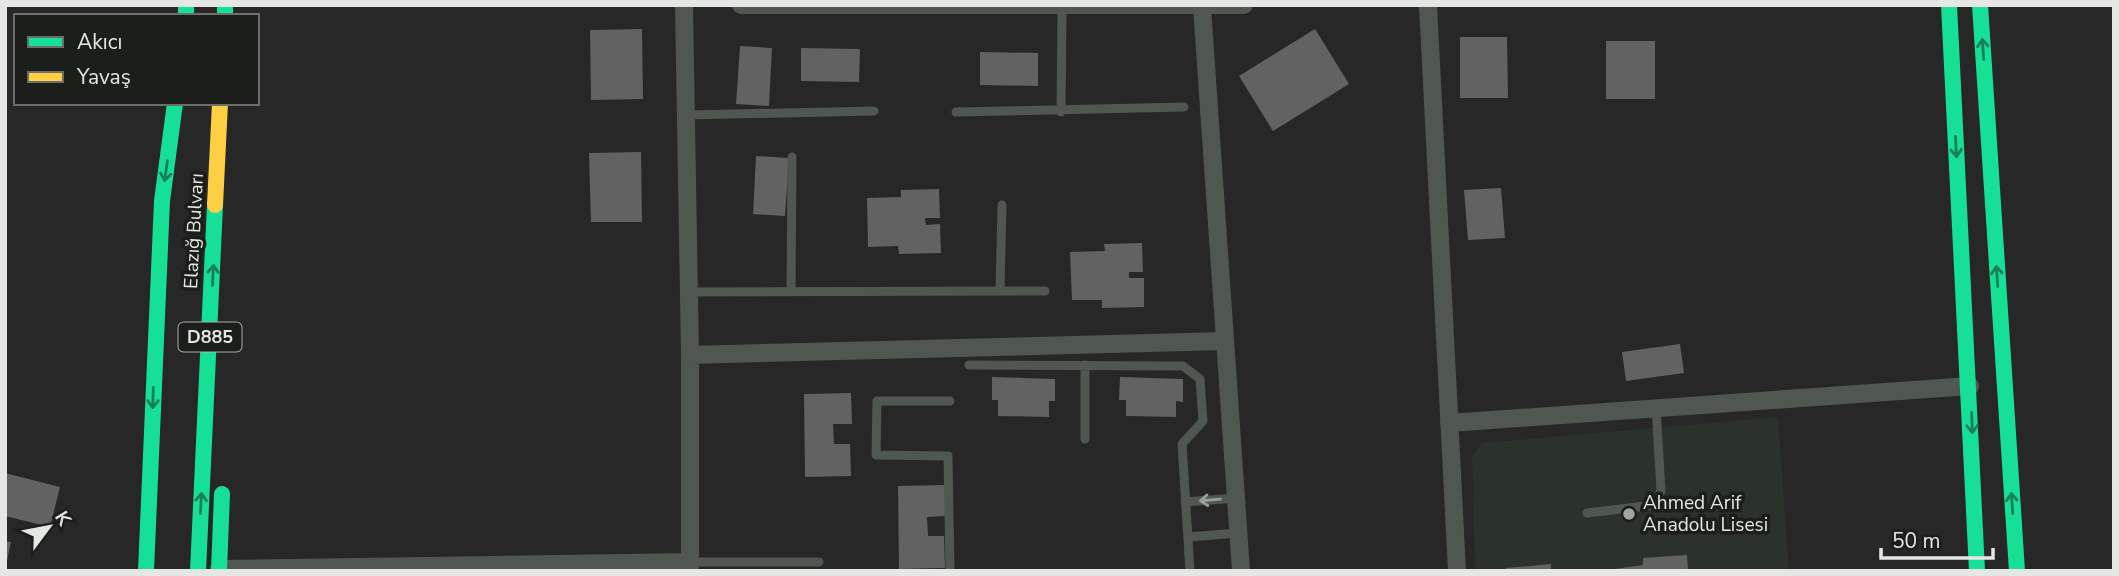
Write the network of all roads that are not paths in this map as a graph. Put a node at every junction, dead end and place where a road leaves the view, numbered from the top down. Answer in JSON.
{"nodes":[{"id":1,"x":684,"y":5,"type":"edge"},
{"id":2,"x":741,"y":5,"type":"edge"},
{"id":3,"x":1244,"y":5,"type":"edge"},
{"id":4,"x":1428,"y":5,"type":"edge"},
{"id":5,"x":1949,"y":5,"type":"edge"},
{"id":6,"x":1980,"y":5,"type":"edge"},
{"id":7,"x":1130,"y":6,"type":"edge"},
{"id":8,"x":1062,"y":7,"type":"edge"},
{"id":9,"x":1202,"y":8,"type":"junction"},
{"id":10,"x":175,"y":105,"type":"edge"},
{"id":11,"x":183,"y":105,"type":"edge"},
{"id":12,"x":220,"y":105,"type":"edge"},
{"id":13,"x":228,"y":105,"type":"edge"},
{"id":14,"x":1184,"y":107,"type":"dead end"},
{"id":15,"x":874,"y":111,"type":"dead end"},
{"id":16,"x":956,"y":112,"type":"dead end"},
{"id":17,"x":1061,"y":112,"type":"junction"},
{"id":18,"x":686,"y":116,"type":"junction"},
{"id":19,"x":792,"y":157,"type":"dead end"},
{"id":20,"x":181,"y":183,"type":"dead end"},
{"id":21,"x":1002,"y":205,"type":"dead end"},
{"id":22,"x":230,"y":242,"type":"dead end"},
{"id":23,"x":1000,"y":291,"type":"junction"},
{"id":24,"x":1045,"y":291,"type":"dead end"},
{"id":25,"x":689,"y":292,"type":"junction"},
{"id":26,"x":791,"y":292,"type":"junction"},
{"id":27,"x":1225,"y":341,"type":"junction"},
{"id":28,"x":690,"y":355,"type":"junction"},
{"id":29,"x":969,"y":365,"type":"dead end"},
{"id":30,"x":1085,"y":365,"type":"junction"},
{"id":31,"x":1970,"y":386,"type":"junction"},
{"id":32,"x":950,"y":401,"type":"dead end"},
{"id":33,"x":1657,"y":407,"type":"junction"},
{"id":34,"x":1449,"y":423,"type":"junction"},
{"id":35,"x":1085,"y":439,"type":"dead end"},
{"id":36,"x":223,"y":471,"type":"dead end"},
{"id":37,"x":1236,"y":498,"type":"junction"},
{"id":38,"x":1185,"y":502,"type":"junction"},
{"id":39,"x":1587,"y":513,"type":"dead end"},
{"id":40,"x":1238,"y":533,"type":"junction"},
{"id":41,"x":1188,"y":537,"type":"junction"},
{"id":42,"x":819,"y":562,"type":"dead end"},
{"id":43,"x":690,"y":566,"type":"edge"},
{"id":44,"x":219,"y":570,"type":"edge"},
{"id":45,"x":146,"y":571,"type":"edge"},
{"id":46,"x":198,"y":571,"type":"edge"},
{"id":47,"x":950,"y":571,"type":"edge"},
{"id":48,"x":1190,"y":571,"type":"edge"},
{"id":49,"x":1241,"y":571,"type":"edge"},
{"id":50,"x":1457,"y":571,"type":"edge"},
{"id":51,"x":1978,"y":571,"type":"edge"},
{"id":52,"x":2017,"y":571,"type":"edge"}],
"edges":[{"from":1,"to":18,"type":"street"},
{"from":2,"to":8,"type":"street"},
{"from":3,"to":9,"type":"street"},
{"from":4,"to":34,"type":"street"},
{"from":5,"to":31,"type":"main road","one_way":true},
{"from":52,"to":6,"type":"main road","one_way":true},
{"from":7,"to":8,"type":"street"},
{"from":7,"to":9,"type":"street"},
{"from":8,"to":17,"type":"lane"},
{"from":9,"to":27,"type":"street"},
{"from":10,"to":45,"type":"main road","one_way":true},
{"from":11,"to":20,"type":"main road","name":"Elazığ Bulvarı"},
{"from":46,"to":12,"type":"main road","name":"Elazığ Bulvarı","number":"D885","one_way":true},
{"from":13,"to":22,"type":"main road"},
{"from":14,"to":17,"type":"lane"},
{"from":15,"to":18,"type":"lane"},
{"from":16,"to":17,"type":"lane"},
{"from":18,"to":25,"type":"street"},
{"from":19,"to":26,"type":"lane"},
{"from":21,"to":23,"type":"lane"},
{"from":23,"to":24,"type":"lane"},
{"from":23,"to":26,"type":"lane"},
{"from":25,"to":26,"type":"lane"},
{"from":25,"to":28,"type":"street"},
{"from":27,"to":28,"type":"street"},
{"from":27,"to":37,"type":"street"},
{"from":28,"to":43,"type":"street"},
{"from":29,"to":30,"type":"lane"},
{"from":30,"to":35,"type":"lane"},
{"from":30,"to":38,"type":"lane"},
{"from":31,"to":33,"type":"street"},
{"from":31,"to":51,"type":"main road","one_way":true},
{"from":32,"to":47,"type":"lane"},
{"from":33,"to":34,"type":"street"},
{"from":33,"to":39,"type":"lane"},
{"from":34,"to":50,"type":"street"},
{"from":36,"to":44,"type":"main road"},
{"from":37,"to":38,"type":"lane","one_way":true},
{"from":37,"to":40,"type":"street"},
{"from":38,"to":41,"type":"lane"},
{"from":40,"to":41,"type":"lane"},
{"from":40,"to":49,"type":"street"},
{"from":41,"to":48,"type":"lane"},
{"from":42,"to":43,"type":"lane"},
{"from":43,"to":44,"type":"street"}]}
